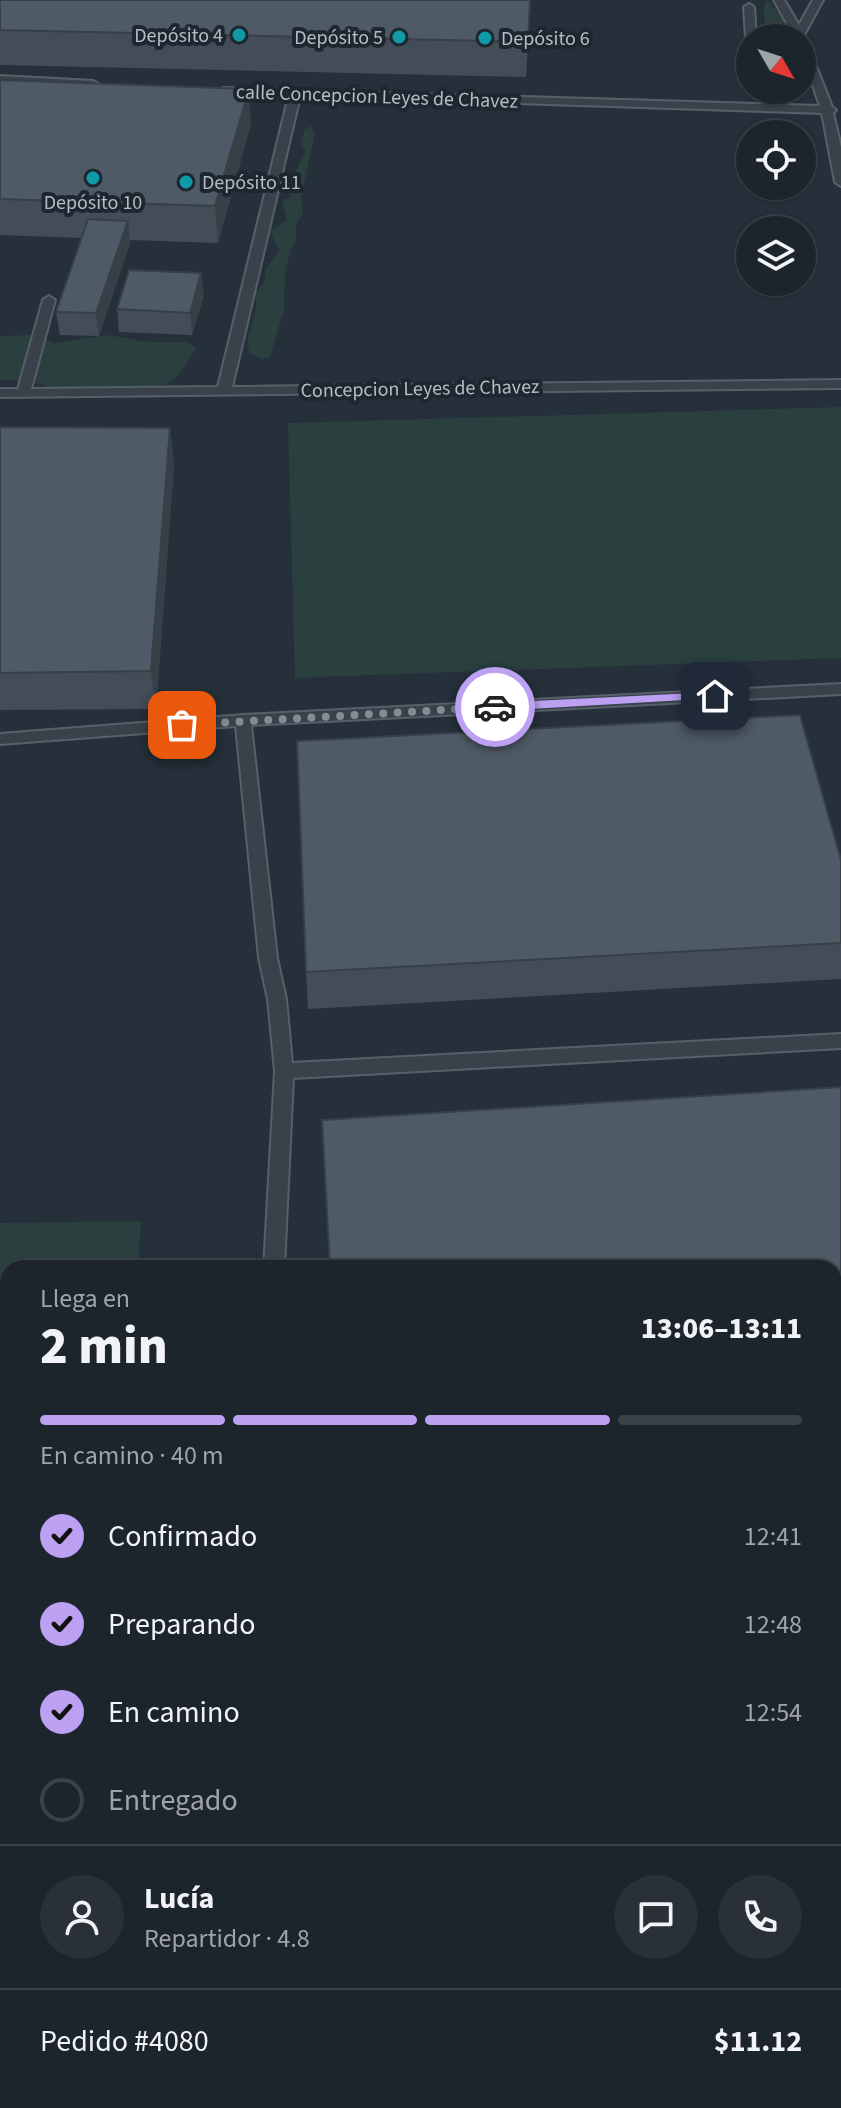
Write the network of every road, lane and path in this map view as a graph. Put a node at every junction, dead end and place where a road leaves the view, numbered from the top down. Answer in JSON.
{"nodes":[{"id":1,"x":779,"y":0,"type":"edge"},
{"id":2,"x":818,"y":0,"type":"edge"},
{"id":3,"x":749,"y":7,"type":"dead end"},
{"id":4,"x":750,"y":24,"type":"edge"},
{"id":5,"x":794,"y":24,"type":"edge"},
{"id":6,"x":805,"y":24,"type":"edge"},
{"id":7,"x":816,"y":74,"type":"edge"},
{"id":8,"x":0,"y":79,"type":"edge"},
{"id":9,"x":109,"y":84,"type":"edge"},
{"id":10,"x":218,"y":90,"type":"edge"},
{"id":11,"x":295,"y":94,"type":"junction"},
{"id":12,"x":755,"y":104,"type":"edge"},
{"id":13,"x":755,"y":109,"type":"junction"},
{"id":14,"x":830,"y":110,"type":"junction"},
{"id":15,"x":841,"y":182,"type":"edge"},
{"id":16,"x":49,"y":300,"type":"dead end"},
{"id":17,"x":841,"y":384,"type":"edge"},
{"id":18,"x":224,"y":391,"type":"junction"},
{"id":19,"x":0,"y":393,"type":"edge"},
{"id":20,"x":23,"y":393,"type":"junction"},
{"id":21,"x":841,"y":689,"type":"edge"},
{"id":22,"x":243,"y":720,"type":"junction"},
{"id":23,"x":0,"y":739,"type":"edge"},
{"id":24,"x":841,"y":1041,"type":"edge"},
{"id":25,"x":284,"y":1071,"type":"junction"},
{"id":26,"x":274,"y":1260,"type":"edge"}],
"edges":[{"from":1,"to":5,"type":"lane"},
{"from":2,"to":6,"type":"lane"},
{"from":3,"to":4,"type":"lane"},
{"from":7,"to":14,"type":"lane"},
{"from":8,"to":9,"type":"lane"},
{"from":10,"to":11,"type":"lane","name":"calle Concepcion Leyes de Chavez"},
{"from":11,"to":13,"type":"lane","name":"calle Concepcion Leyes de Chavez"},
{"from":11,"to":18,"type":"lane"},
{"from":12,"to":13,"type":"lane"},
{"from":13,"to":14,"type":"lane","name":"calle Concepcion Leyes de Chavez"},
{"from":14,"to":15,"type":"lane"},
{"from":16,"to":20,"type":"lane"},
{"from":17,"to":18,"type":"lane","name":"Concepcion Leyes de Chavez"},
{"from":18,"to":20,"type":"lane","name":"Concepcion Leyes de Chavez"},
{"from":19,"to":20,"type":"lane","name":"Concepcion Leyes de Chavez"},
{"from":21,"to":22,"type":"lane"},
{"from":22,"to":23,"type":"lane"},
{"from":22,"to":25,"type":"lane"},
{"from":24,"to":25,"type":"lane"},
{"from":25,"to":26,"type":"lane"}]}
